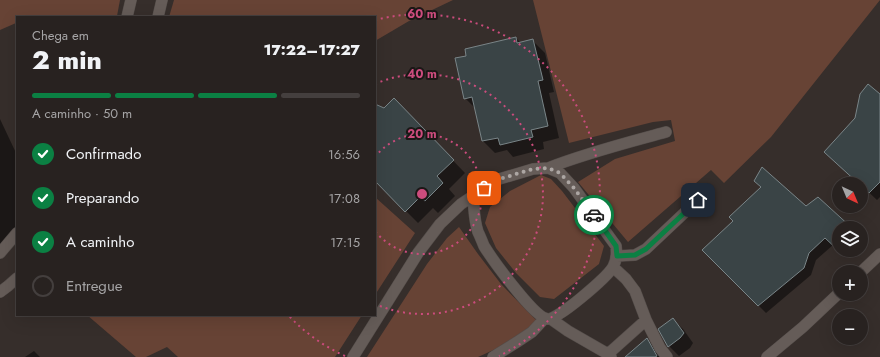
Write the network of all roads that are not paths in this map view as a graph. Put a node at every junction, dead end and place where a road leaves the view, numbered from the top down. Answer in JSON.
{"nodes":[{"id":1,"x":131,"y":0,"type":"edge"},
{"id":2,"x":162,"y":0,"type":"edge"},
{"id":3,"x":127,"y":16,"type":"edge"},
{"id":4,"x":158,"y":16,"type":"edge"},
{"id":5,"x":666,"y":132,"type":"dead end"},
{"id":6,"x":548,"y":168,"type":"junction"},
{"id":7,"x":473,"y":196,"type":"junction"},
{"id":8,"x":698,"y":200,"type":"dead end"},
{"id":9,"x":16,"y":234,"type":"edge"},
{"id":10,"x":0,"y":253,"type":"edge"},
{"id":11,"x":880,"y":254,"type":"edge"},
{"id":12,"x":617,"y":256,"type":"junction"},
{"id":13,"x":868,"y":265,"type":"edge"},
{"id":14,"x":613,"y":267,"type":"junction"},
{"id":15,"x":16,"y":279,"type":"edge"},
{"id":16,"x":0,"y":292,"type":"edge"},
{"id":17,"x":832,"y":300,"type":"edge"},
{"id":18,"x":548,"y":319,"type":"junction"},
{"id":19,"x":646,"y":320,"type":"junction"},
{"id":20,"x":610,"y":355,"type":"edge"},
{"id":21,"x":353,"y":357,"type":"edge"},
{"id":22,"x":493,"y":357,"type":"edge"},
{"id":23,"x":667,"y":357,"type":"edge"},
{"id":24,"x":767,"y":357,"type":"edge"}],
"edges":[{"from":1,"to":3,"type":"street"},
{"from":2,"to":4,"type":"street"},
{"from":5,"to":6,"type":"street"},
{"from":6,"to":7,"type":"street"},
{"from":6,"to":12,"type":"street"},
{"from":7,"to":18,"type":"street"},
{"from":7,"to":21,"type":"street"},
{"from":8,"to":12,"type":"street"},
{"from":9,"to":10,"type":"street"},
{"from":11,"to":13,"type":"street"},
{"from":12,"to":14,"type":"street"},
{"from":14,"to":18,"type":"street"},
{"from":14,"to":19,"type":"street"},
{"from":15,"to":16,"type":"street"},
{"from":17,"to":24,"type":"street"},
{"from":18,"to":20,"type":"street"},
{"from":18,"to":22,"type":"street"},
{"from":19,"to":20,"type":"street"},
{"from":19,"to":23,"type":"street"}]}
